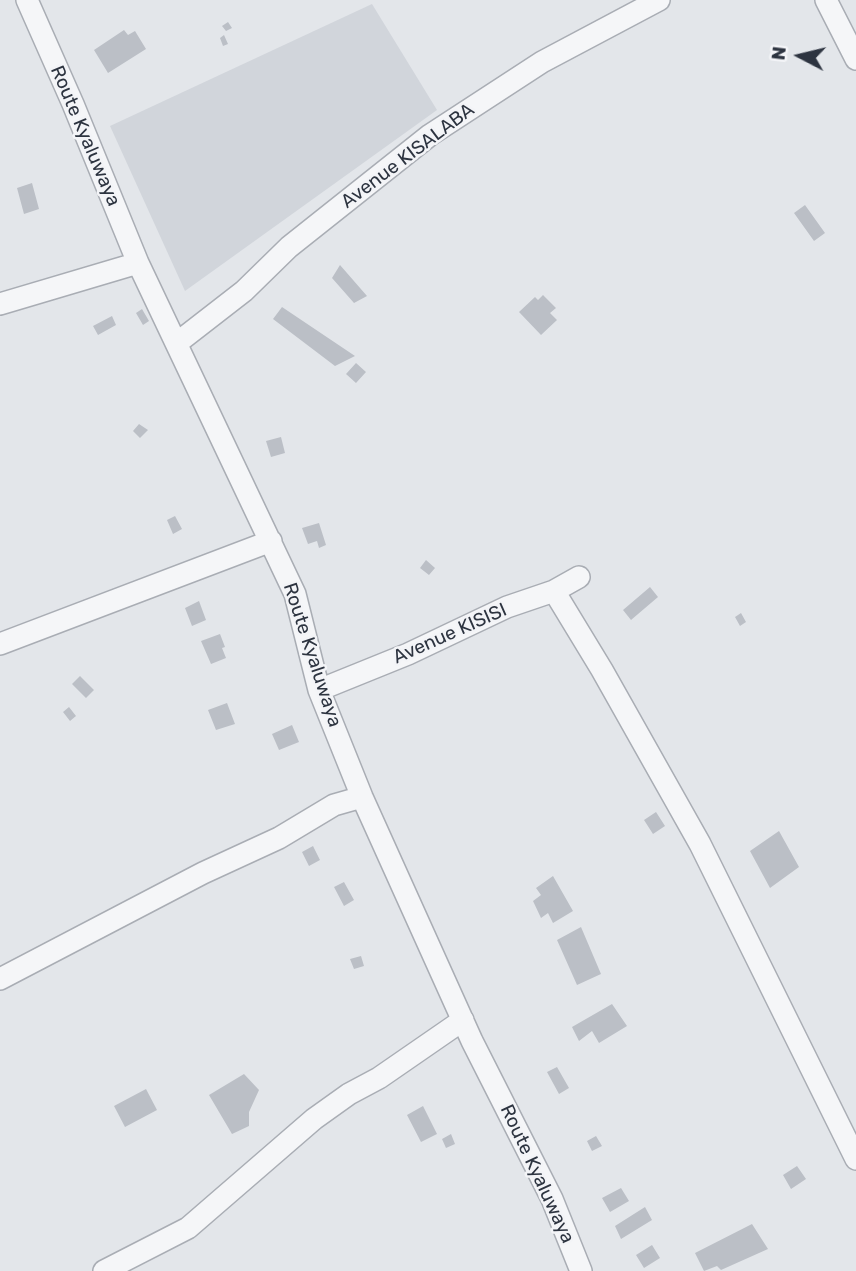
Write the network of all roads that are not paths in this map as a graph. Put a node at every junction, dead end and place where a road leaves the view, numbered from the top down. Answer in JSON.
{"nodes":[{"id":1,"x":27,"y":0,"type":"edge"},
{"id":2,"x":659,"y":0,"type":"edge"},
{"id":3,"x":826,"y":0,"type":"edge"},
{"id":4,"x":856,"y":59,"type":"edge"},
{"id":5,"x":138,"y":263,"type":"junction"},
{"id":6,"x":0,"y":304,"type":"edge"},
{"id":7,"x":177,"y":343,"type":"junction"},
{"id":8,"x":271,"y":541,"type":"junction"},
{"id":9,"x":579,"y":577,"type":"dead end"},
{"id":10,"x":554,"y":591,"type":"junction"},
{"id":11,"x":0,"y":644,"type":"edge"},
{"id":12,"x":319,"y":690,"type":"junction"},
{"id":13,"x":362,"y":797,"type":"junction"},
{"id":14,"x":0,"y":979,"type":"edge"},
{"id":15,"x":463,"y":1020,"type":"junction"},
{"id":16,"x":856,"y":1160,"type":"edge"},
{"id":17,"x":104,"y":1271,"type":"edge"},
{"id":18,"x":581,"y":1271,"type":"edge"}],
"edges":[{"from":1,"to":5,"type":"street","name":"Route Kyaluwaya"},
{"from":2,"to":7,"type":"street","name":"Avenue KISALABA"},
{"from":3,"to":4,"type":"street"},
{"from":5,"to":6,"type":"street"},
{"from":5,"to":7,"type":"street","name":"Route Kyaluwaya"},
{"from":7,"to":8,"type":"street","name":"Route Kyaluwaya"},
{"from":8,"to":11,"type":"street"},
{"from":8,"to":12,"type":"street","name":"Route Kyaluwaya"},
{"from":9,"to":10,"type":"street","name":"Avenue KISISI"},
{"from":10,"to":12,"type":"street","name":"Avenue KISISI"},
{"from":10,"to":16,"type":"street"},
{"from":12,"to":13,"type":"street","name":"Route Kyaluwaya"},
{"from":13,"to":14,"type":"street"},
{"from":13,"to":15,"type":"street","name":"Route Kyaluwaya"},
{"from":15,"to":17,"type":"street"},
{"from":15,"to":18,"type":"street","name":"Route Kyaluwaya"}]}
